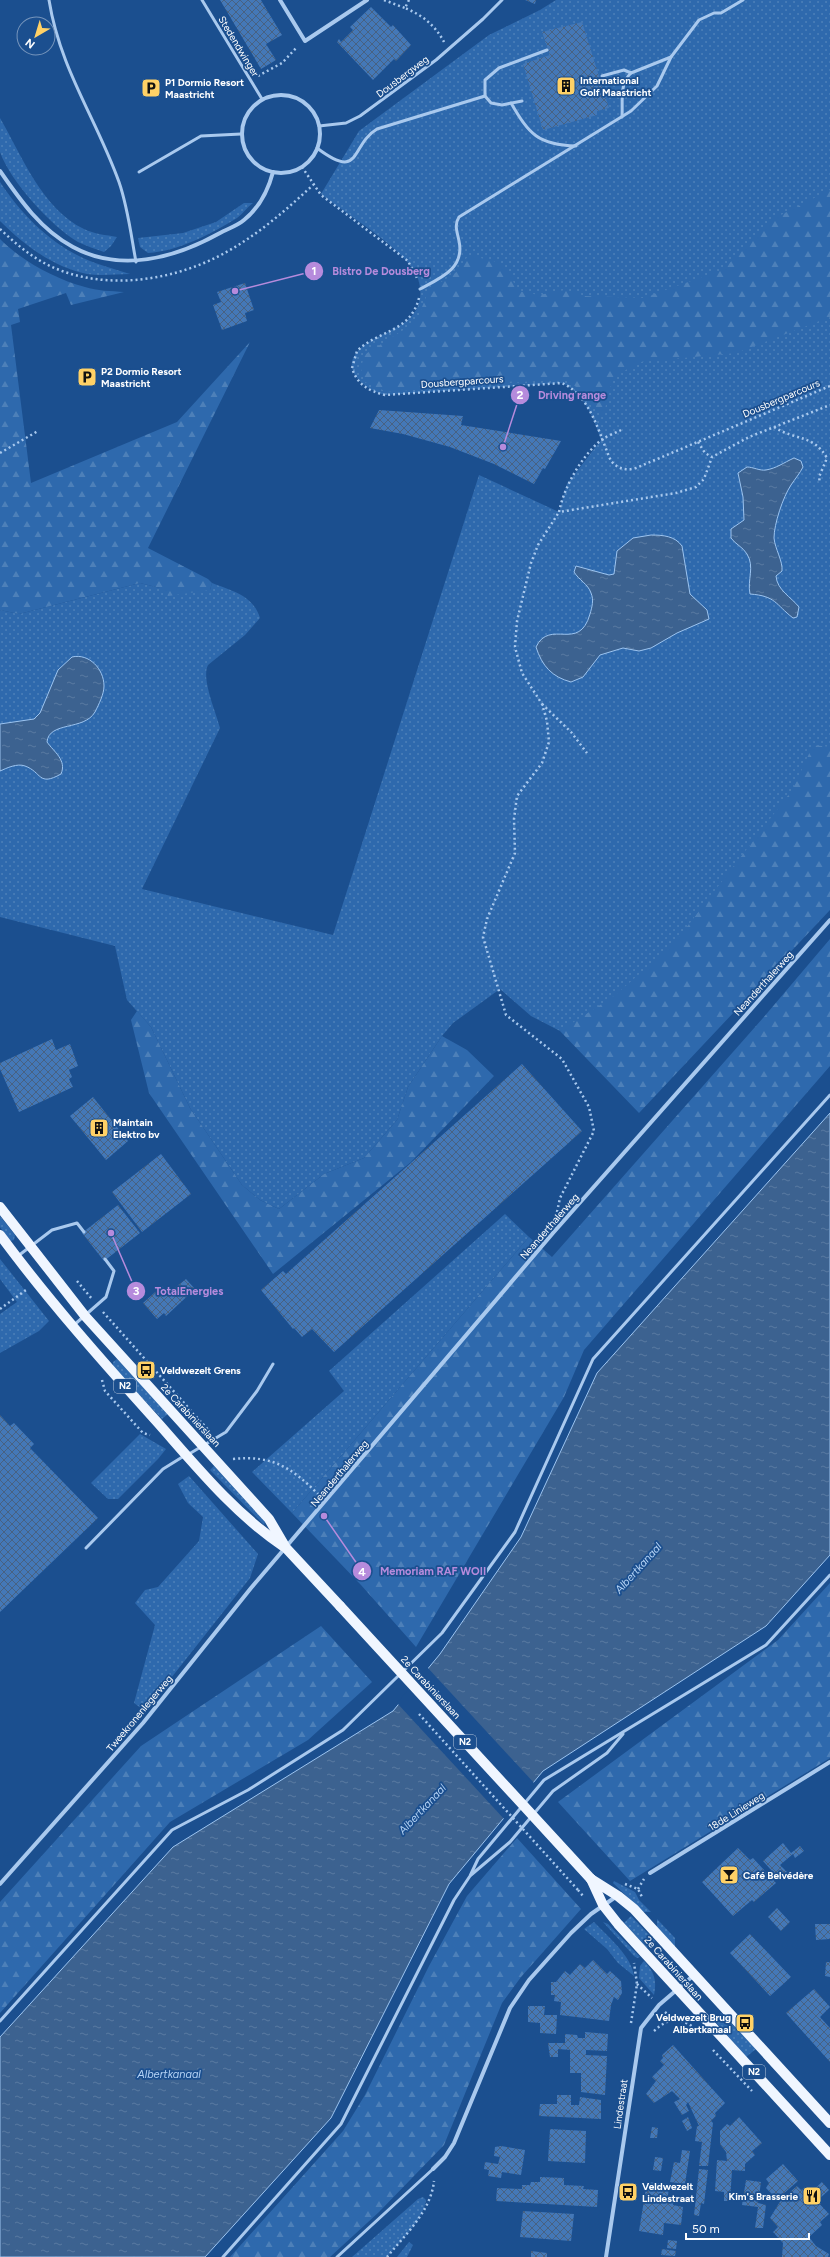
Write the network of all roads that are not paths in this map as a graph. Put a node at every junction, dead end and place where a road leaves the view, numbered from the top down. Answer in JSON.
{"nodes":[{"id":1,"x":49,"y":0,"type":"edge"},
{"id":2,"x":202,"y":0,"type":"edge"},
{"id":3,"x":280,"y":0,"type":"edge"},
{"id":4,"x":367,"y":0,"type":"edge"},
{"id":5,"x":502,"y":0,"type":"edge"},
{"id":6,"x":743,"y":0,"type":"edge"},
{"id":7,"x":547,"y":50,"type":"dead end"},
{"id":8,"x":671,"y":57,"type":"junction"},
{"id":9,"x":631,"y":73,"type":"junction"},
{"id":10,"x":602,"y":76,"type":"dead end"},
{"id":11,"x":486,"y":96,"type":"junction"},
{"id":12,"x":262,"y":100,"type":"junction"},
{"id":13,"x":522,"y":101,"type":"dead end"},
{"id":14,"x":511,"y":103,"type":"junction"},
{"id":15,"x":622,"y":117,"type":"junction"},
{"id":16,"x":320,"y":126,"type":"junction"},
{"id":17,"x":241,"y":134,"type":"junction"},
{"id":18,"x":576,"y":146,"type":"junction"},
{"id":19,"x":317,"y":148,"type":"junction"},
{"id":20,"x":0,"y":172,"type":"edge"},
{"id":21,"x":139,"y":172,"type":"dead end"},
{"id":22,"x":273,"y":172,"type":"junction"},
{"id":23,"x":136,"y":262,"type":"junction"},
{"id":24,"x":420,"y":289,"type":"road end"},
{"id":25,"x":830,"y":920,"type":"edge"},
{"id":26,"x":830,"y":1095,"type":"edge"},
{"id":27,"x":0,"y":1207,"type":"edge"},
{"id":28,"x":84,"y":1232,"type":"dead end"},
{"id":29,"x":0,"y":1235,"type":"edge"},
{"id":30,"x":30,"y":1247,"type":"junction"},
{"id":31,"x":16,"y":1257,"type":"junction"},
{"id":32,"x":105,"y":1259,"type":"dead end"},
{"id":33,"x":85,"y":1316,"type":"junction"},
{"id":34,"x":72,"y":1327,"type":"junction"},
{"id":35,"x":273,"y":1364,"type":"dead end"},
{"id":36,"x":204,"y":1446,"type":"junction"},
{"id":37,"x":186,"y":1455,"type":"junction"},
{"id":38,"x":86,"y":1548,"type":"dead end"},
{"id":39,"x":286,"y":1548,"type":"junction"},
{"id":40,"x":830,"y":1575,"type":"edge"},
{"id":41,"x":625,"y":1731,"type":"junction"},
{"id":42,"x":830,"y":1762,"type":"edge"},
{"id":43,"x":650,"y":1873,"type":"dead end"},
{"id":44,"x":470,"y":1876,"type":"junction"},
{"id":45,"x":591,"y":1879,"type":"junction"},
{"id":46,"x":0,"y":1884,"type":"edge"},
{"id":47,"x":618,"y":1896,"type":"junction"},
{"id":48,"x":603,"y":1905,"type":"junction"},
{"id":49,"x":694,"y":1975,"type":"junction"},
{"id":50,"x":677,"y":1990,"type":"junction"},
{"id":51,"x":0,"y":2020,"type":"edge"},
{"id":52,"x":830,"y":2123,"type":"edge"},
{"id":53,"x":830,"y":2155,"type":"edge"},
{"id":54,"x":433,"y":2169,"type":"joint"},
{"id":55,"x":223,"y":2257,"type":"edge"},
{"id":56,"x":337,"y":2257,"type":"edge"},
{"id":57,"x":606,"y":2257,"type":"edge"}],
"edges":[{"from":1,"to":23,"type":"lane"},
{"from":2,"to":12,"type":"lane","name":"Stedendwinger"},
{"from":3,"to":4,"type":"street"},
{"from":5,"to":16,"type":"lane","name":"Dousbergweg"},
{"from":6,"to":8,"type":"lane"},
{"from":7,"to":11,"type":"lane"},
{"from":8,"to":9,"type":"lane"},
{"from":8,"to":15,"type":"lane"},
{"from":9,"to":10,"type":"lane"},
{"from":9,"to":15,"type":"lane"},
{"from":11,"to":14,"type":"lane"},
{"from":11,"to":19,"type":"lane"},
{"from":12,"to":16,"type":"street"},
{"from":12,"to":17,"type":"street"},
{"from":13,"to":14,"type":"lane"},
{"from":14,"to":18,"type":"lane"},
{"from":15,"to":18,"type":"lane"},
{"from":16,"to":19,"type":"street"},
{"from":17,"to":21,"type":"lane"},
{"from":17,"to":22,"type":"street"},
{"from":18,"to":24,"type":"lane"},
{"from":19,"to":22,"type":"street"},
{"from":20,"to":23,"type":"street"},
{"from":22,"to":23,"type":"street"},
{"from":25,"to":39,"type":"street","name":"Neanderthalerweg"},
{"from":26,"to":51,"type":"lane"},
{"from":27,"to":30,"type":"main road","name":"2e Carabinierslaan","number":"N2"},
{"from":28,"to":30,"type":"lane"},
{"from":29,"to":31,"type":"main road","name":"2e Carabinierslaan","number":"N2"},
{"from":30,"to":31,"type":"lane"},
{"from":30,"to":33,"type":"main road","name":"2e Carabinierslaan","number":"N2"},
{"from":31,"to":34,"type":"main road","name":"2e Carabinierslaan","number":"N2"},
{"from":32,"to":33,"type":"lane"},
{"from":33,"to":34,"type":"lane"},
{"from":33,"to":36,"type":"main road","name":"2e Carabinierslaan","number":"N2"},
{"from":34,"to":37,"type":"main road","name":"2e Carabinierslaan","number":"N2"},
{"from":35,"to":36,"type":"lane"},
{"from":36,"to":37,"type":"lane"},
{"from":36,"to":39,"type":"main road","name":"2e Carabinierslaan","number":"N2"},
{"from":37,"to":38,"type":"lane"},
{"from":37,"to":39,"type":"main road","name":"2e Carabinierslaan","number":"N2"},
{"from":39,"to":45,"type":"main road","name":"2e Carabinierslaan","number":"N2","bridge":true},
{"from":39,"to":46,"type":"street","name":"Tweekronenlegerweg"},
{"from":40,"to":41,"type":"lane"},
{"from":41,"to":44,"type":"lane"},
{"from":41,"to":44,"type":"lane"},
{"from":42,"to":43,"type":"street","name":"18de Linieweg"},
{"from":44,"to":55,"type":"lane"},
{"from":45,"to":47,"type":"main road","name":"2e Carabinierslaan","number":"N2"},
{"from":45,"to":48,"type":"main road","name":"2e Carabinierslaan","number":"N2"},
{"from":47,"to":48,"type":"street"},
{"from":47,"to":49,"type":"main road","name":"2e Carabinierslaan","number":"N2"},
{"from":48,"to":50,"type":"main road","name":"2e Carabinierslaan","number":"N2"},
{"from":48,"to":54,"type":"street"},
{"from":49,"to":50,"type":"street","name":"Lindestraat"},
{"from":49,"to":52,"type":"main road","name":"2e Carabinierslaan","number":"N2"},
{"from":50,"to":53,"type":"main road","name":"2e Carabinierslaan","number":"N2"},
{"from":50,"to":57,"type":"street","name":"Lindestraat"},
{"from":54,"to":56,"type":"lane"}]}
